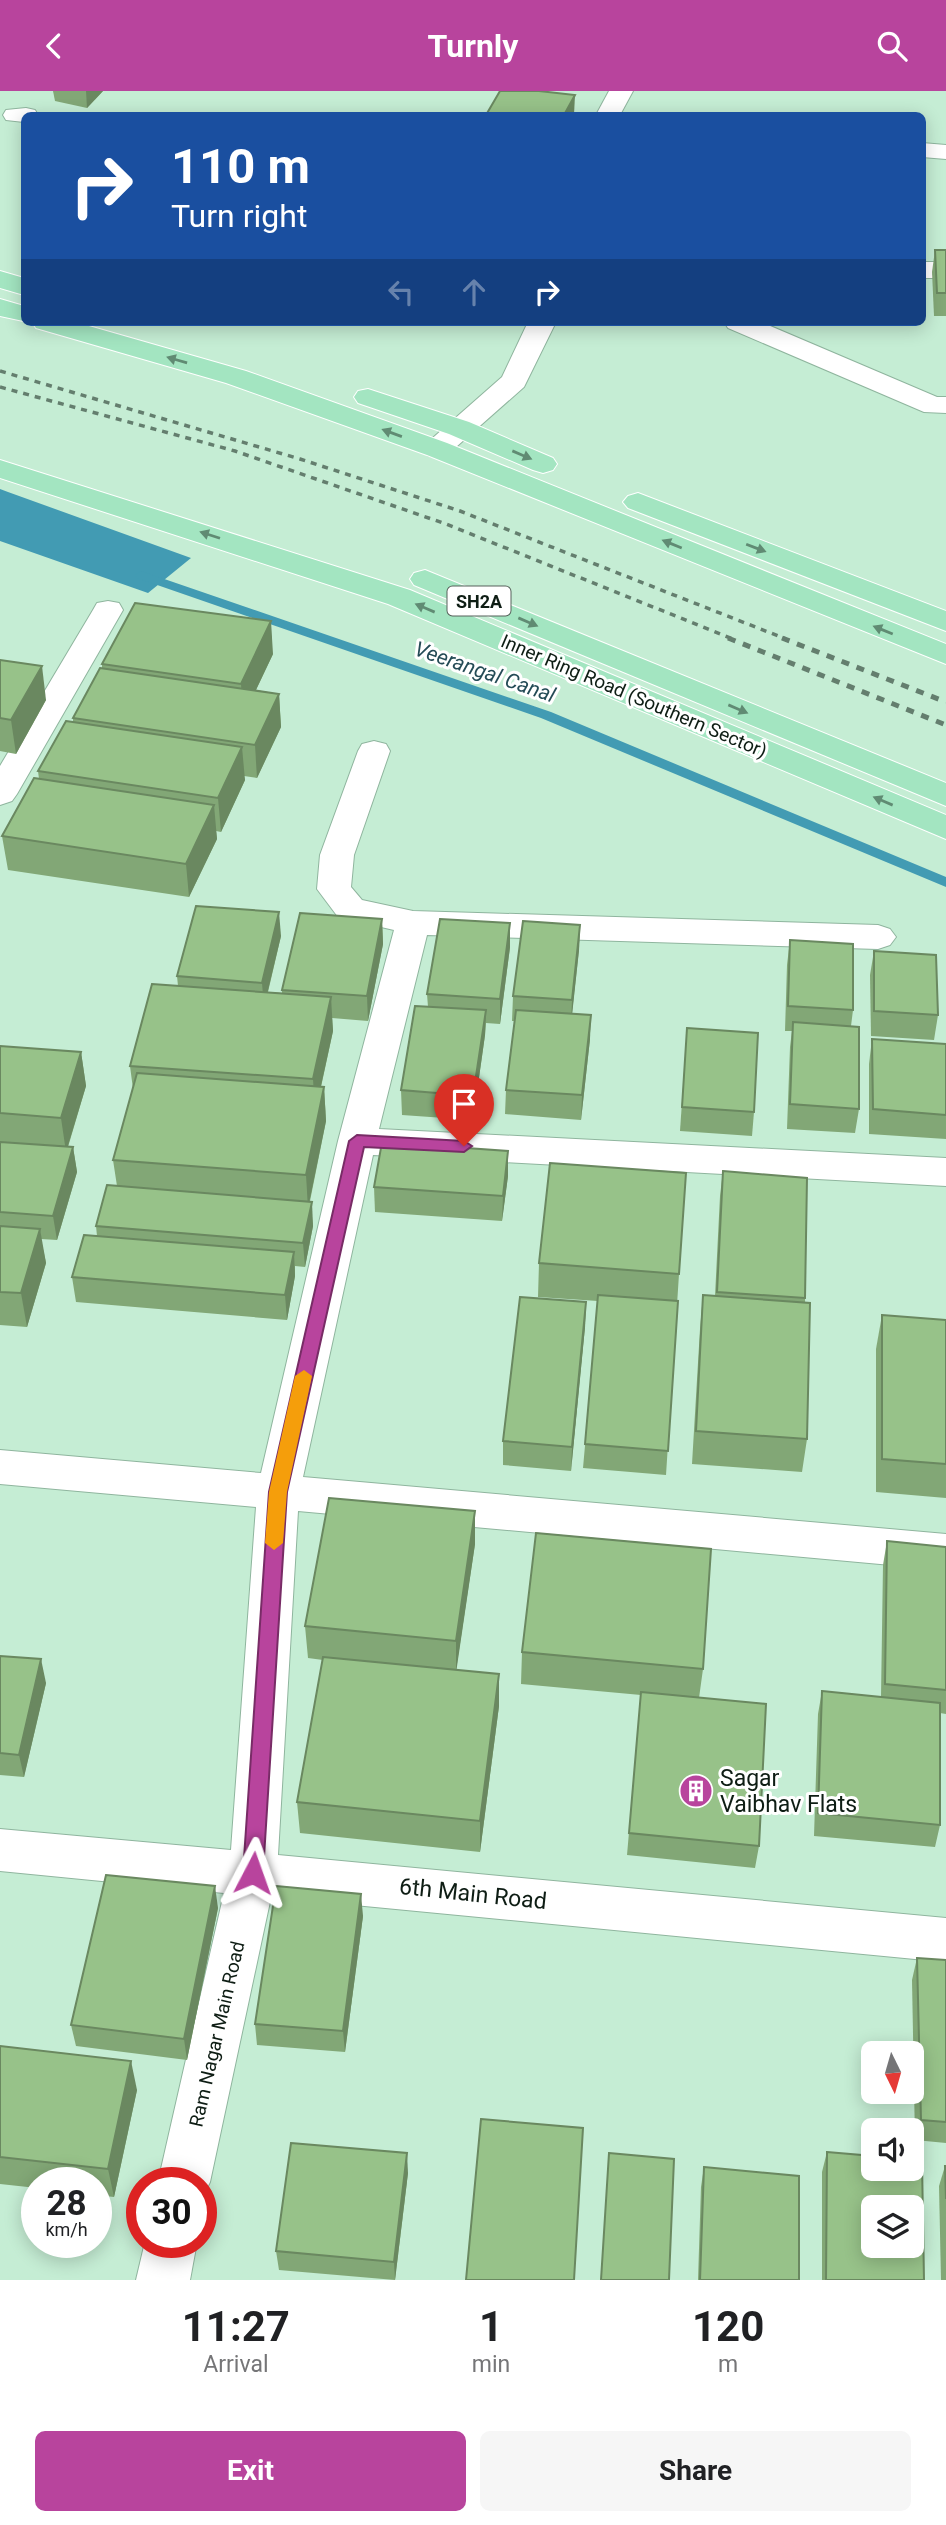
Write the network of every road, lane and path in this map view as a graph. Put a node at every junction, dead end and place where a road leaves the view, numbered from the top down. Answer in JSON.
{"nodes":[{"id":1,"x":621,"y":91,"type":"edge"},
{"id":2,"x":610,"y":112,"type":"edge"},
{"id":3,"x":926,"y":151,"type":"edge"},
{"id":4,"x":946,"y":152,"type":"edge"},
{"id":5,"x":926,"y":269,"type":"edge"},
{"id":6,"x":946,"y":271,"type":"edge"},
{"id":7,"x":0,"y":279,"type":"edge"},
{"id":8,"x":21,"y":286,"type":"edge"},
{"id":9,"x":0,"y":307,"type":"edge"},
{"id":10,"x":21,"y":314,"type":"edge"},
{"id":11,"x":60,"y":326,"type":"edge"},
{"id":12,"x":150,"y":326,"type":"edge"},
{"id":13,"x":540,"y":326,"type":"edge"},
{"id":14,"x":748,"y":326,"type":"edge"},
{"id":15,"x":942,"y":407,"type":"edge"},
{"id":16,"x":460,"y":428,"type":"junction"},
{"id":17,"x":0,"y":442,"type":"edge"},
{"id":18,"x":437,"y":449,"type":"junction"},
{"id":19,"x":0,"y":469,"type":"edge"},
{"id":20,"x":108,"y":610,"type":"dead end"},
{"id":21,"x":946,"y":622,"type":"edge"},
{"id":22,"x":946,"y":656,"type":"edge"},
{"id":23,"x":374,"y":751,"type":"dead end"},
{"id":24,"x":0,"y":794,"type":"edge"},
{"id":25,"x":946,"y":795,"type":"edge"},
{"id":26,"x":946,"y":828,"type":"edge"},
{"id":27,"x":413,"y":923,"type":"junction"},
{"id":28,"x":878,"y":937,"type":"dead end"},
{"id":29,"x":357,"y":1141,"type":"junction"},
{"id":30,"x":946,"y":1172,"type":"edge"},
{"id":31,"x":0,"y":1467,"type":"edge"},
{"id":32,"x":278,"y":1492,"type":"junction"},
{"id":33,"x":946,"y":1552,"type":"edge"},
{"id":34,"x":0,"y":1850,"type":"edge"},
{"id":35,"x":253,"y":1873,"type":"junction"},
{"id":36,"x":946,"y":1940,"type":"edge"},
{"id":37,"x":187,"y":2167,"type":"edge"},
{"id":38,"x":168,"y":2258,"type":"edge"},
{"id":39,"x":163,"y":2280,"type":"edge"}],
"edges":[{"from":1,"to":2,"type":"street"},
{"from":3,"to":4,"type":"street"},
{"from":5,"to":6,"type":"street"},
{"from":7,"to":8,"type":"main road"},
{"from":9,"to":10,"type":"main road"},
{"from":18,"to":11,"type":"main road","one_way":true},
{"from":12,"to":16,"type":"main road"},
{"from":13,"to":16,"type":"street"},
{"from":14,"to":15,"type":"street"},
{"from":16,"to":18,"type":"street"},
{"from":16,"to":21,"type":"main road","one_way":true},
{"from":17,"to":25,"type":"main road","name":"Inner Ring Road (Southern Sector)","number":"SH2A","one_way":true},
{"from":22,"to":18,"type":"main road","one_way":true},
{"from":26,"to":19,"type":"main road","name":"Inner Ring Road (Southern Sector)","number":"SH2A","one_way":true},
{"from":20,"to":24,"type":"street"},
{"from":23,"to":27,"type":"street"},
{"from":27,"to":28,"type":"street"},
{"from":27,"to":29,"type":"street","name":"Ram Nagar Main Road"},
{"from":29,"to":30,"type":"street"},
{"from":29,"to":32,"type":"street","name":"Ram Nagar Main Road"},
{"from":31,"to":32,"type":"street"},
{"from":32,"to":33,"type":"street"},
{"from":32,"to":35,"type":"street","name":"Ram Nagar Main Road"},
{"from":34,"to":35,"type":"street","name":"6th Main Road"},
{"from":35,"to":36,"type":"street","name":"6th Main Road"},
{"from":35,"to":37,"type":"street","name":"Ram Nagar Main Road"},
{"from":38,"to":39,"type":"street"}]}
